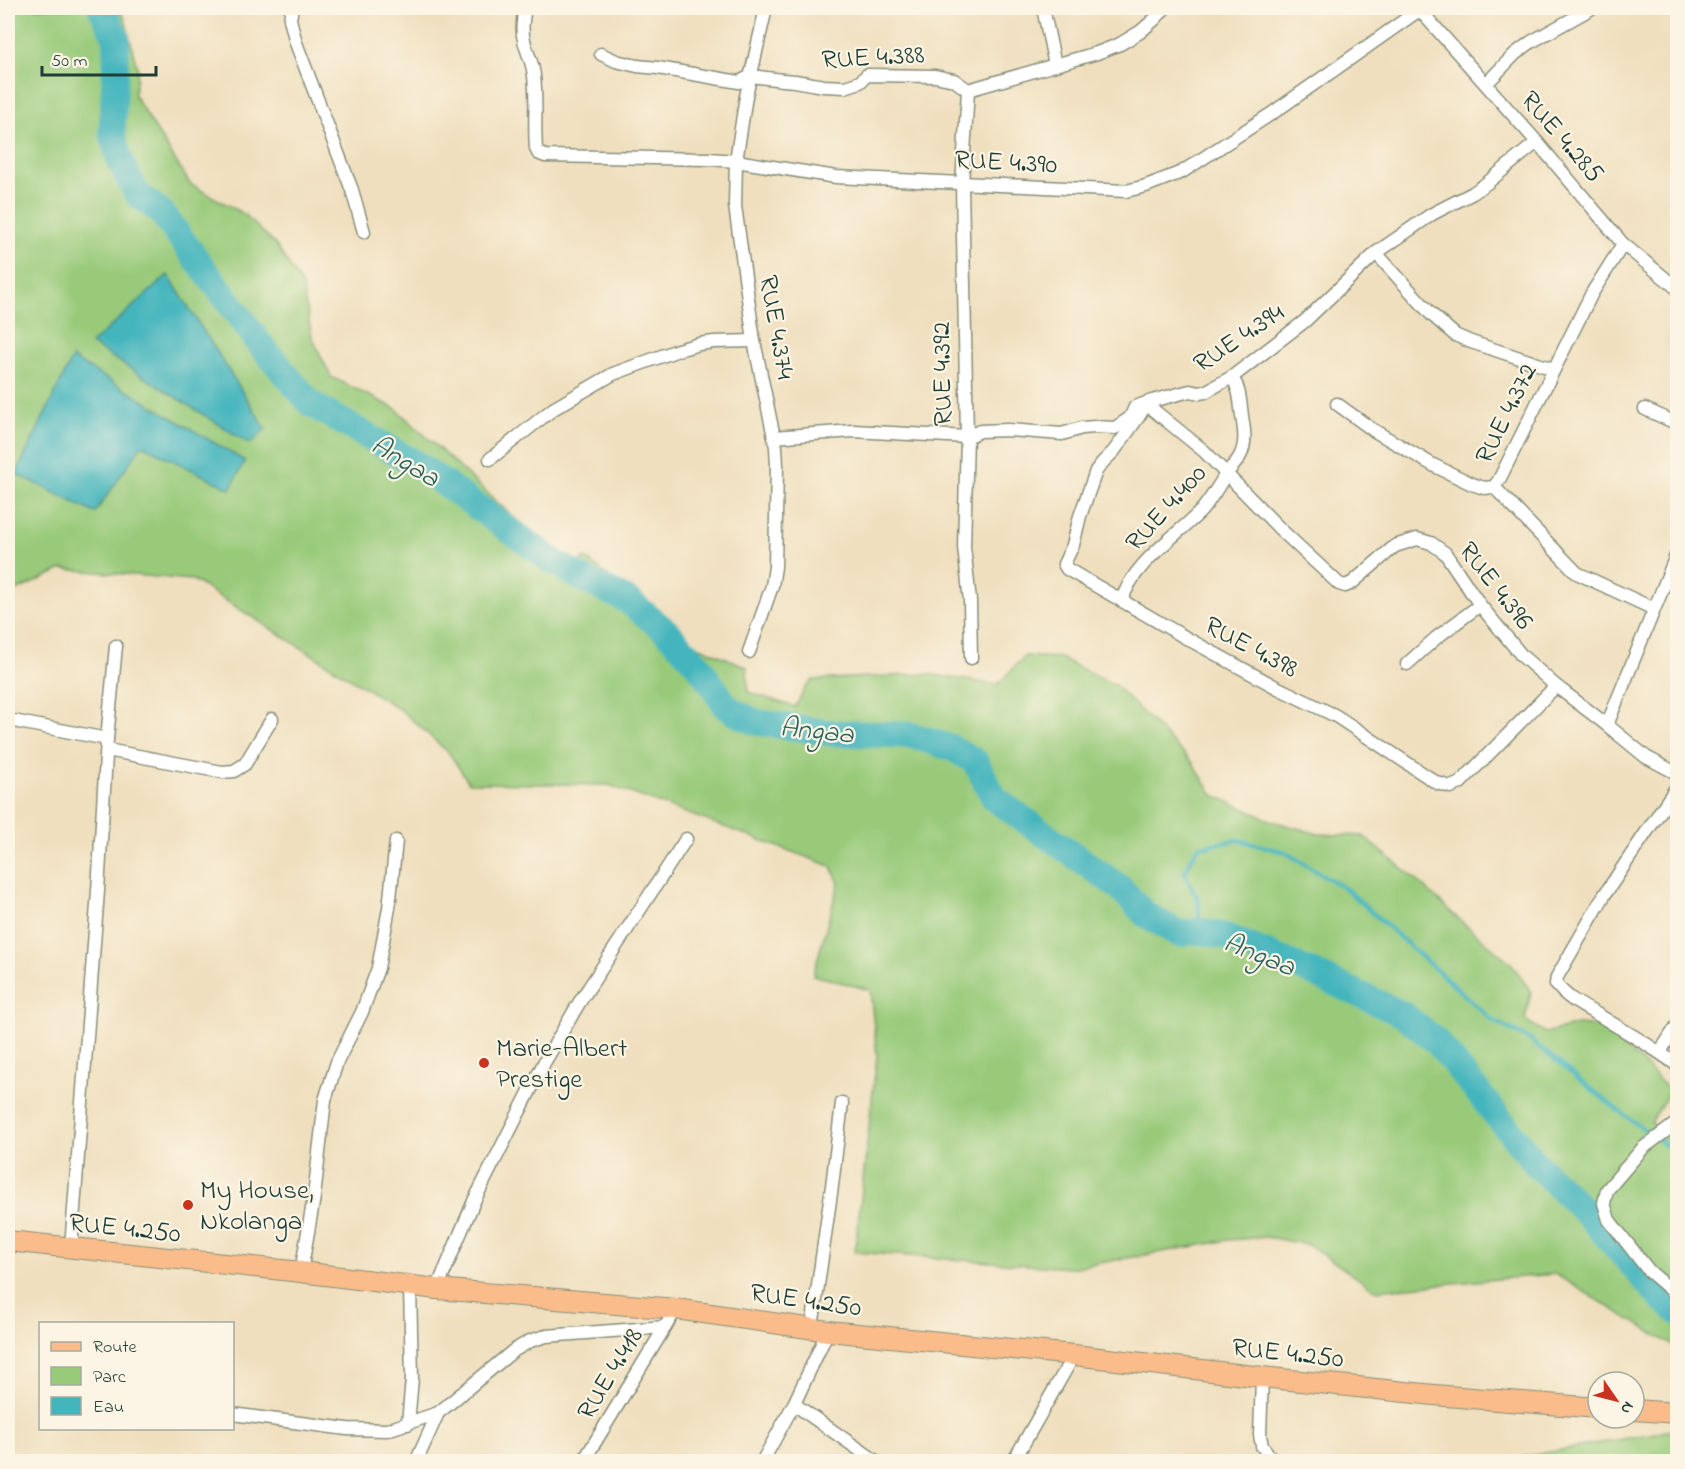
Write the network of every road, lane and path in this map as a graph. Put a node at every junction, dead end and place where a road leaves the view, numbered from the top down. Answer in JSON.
{"nodes":[{"id":1,"x":292,"y":8,"type":"edge"},
{"id":2,"x":525,"y":8,"type":"edge"},
{"id":3,"x":766,"y":8,"type":"edge"},
{"id":4,"x":1043,"y":8,"type":"edge"},
{"id":5,"x":1165,"y":8,"type":"edge"},
{"id":6,"x":1420,"y":8,"type":"edge"},
{"id":7,"x":1592,"y":8,"type":"edge"},
{"id":8,"x":601,"y":54,"type":"dead end"},
{"id":9,"x":1055,"y":65,"type":"junction"},
{"id":10,"x":752,"y":76,"type":"junction"},
{"id":11,"x":1486,"y":84,"type":"junction"},
{"id":12,"x":968,"y":90,"type":"junction"},
{"id":13,"x":1538,"y":142,"type":"junction"},
{"id":14,"x":735,"y":161,"type":"junction"},
{"id":15,"x":962,"y":183,"type":"junction"},
{"id":16,"x":364,"y":232,"type":"dead end"},
{"id":17,"x":1623,"y":244,"type":"junction"},
{"id":18,"x":1376,"y":253,"type":"junction"},
{"id":19,"x":1677,"y":289,"type":"edge"},
{"id":20,"x":754,"y":341,"type":"junction"},
{"id":21,"x":1553,"y":369,"type":"junction"},
{"id":22,"x":1232,"y":376,"type":"junction"},
{"id":23,"x":1146,"y":404,"type":"junction"},
{"id":24,"x":1337,"y":404,"type":"dead end"},
{"id":25,"x":1645,"y":409,"type":"dead end"},
{"id":26,"x":1677,"y":424,"type":"edge"},
{"id":27,"x":774,"y":437,"type":"junction"},
{"id":28,"x":967,"y":438,"type":"junction"},
{"id":29,"x":490,"y":459,"type":"dead end"},
{"id":30,"x":1226,"y":474,"type":"junction"},
{"id":31,"x":1494,"y":487,"type":"junction"},
{"id":32,"x":1677,"y":551,"type":"edge"},
{"id":33,"x":1122,"y":601,"type":"junction"},
{"id":34,"x":1480,"y":605,"type":"junction"},
{"id":35,"x":1654,"y":609,"type":"junction"},
{"id":36,"x":116,"y":646,"type":"dead end"},
{"id":37,"x":749,"y":652,"type":"dead end"},
{"id":38,"x":971,"y":658,"type":"dead end"},
{"id":39,"x":1407,"y":664,"type":"dead end"},
{"id":40,"x":1556,"y":686,"type":"junction"},
{"id":41,"x":272,"y":719,"type":"dead end"},
{"id":42,"x":8,"y":720,"type":"edge"},
{"id":43,"x":1607,"y":725,"type":"junction"},
{"id":44,"x":107,"y":745,"type":"junction"},
{"id":45,"x":1677,"y":774,"type":"edge"},
{"id":46,"x":1677,"y":785,"type":"edge"},
{"id":47,"x":686,"y":839,"type":"dead end"},
{"id":48,"x":396,"y":841,"type":"dead end"},
{"id":49,"x":1677,"y":1024,"type":"edge"},
{"id":50,"x":1660,"y":1052,"type":"junction"},
{"id":51,"x":1677,"y":1066,"type":"edge"},
{"id":52,"x":842,"y":1103,"type":"dead end"},
{"id":53,"x":1677,"y":1122,"type":"edge"},
{"id":54,"x":8,"y":1241,"type":"edge"},
{"id":55,"x":70,"y":1248,"type":"junction"},
{"id":56,"x":301,"y":1272,"type":"junction"},
{"id":57,"x":410,"y":1285,"type":"junction"},
{"id":58,"x":437,"y":1289,"type":"junction"},
{"id":59,"x":1677,"y":1296,"type":"edge"},
{"id":60,"x":676,"y":1309,"type":"junction"},
{"id":61,"x":665,"y":1327,"type":"junction"},
{"id":62,"x":820,"y":1330,"type":"junction"},
{"id":63,"x":1074,"y":1355,"type":"junction"},
{"id":64,"x":1262,"y":1377,"type":"junction"},
{"id":65,"x":794,"y":1404,"type":"junction"},
{"id":66,"x":1586,"y":1407,"type":"edge"},
{"id":67,"x":1646,"y":1411,"type":"edge"},
{"id":68,"x":438,"y":1413,"type":"junction"},
{"id":69,"x":1677,"y":1413,"type":"edge"},
{"id":70,"x":234,"y":1414,"type":"edge"},
{"id":71,"x":408,"y":1424,"type":"junction"},
{"id":72,"x":416,"y":1461,"type":"edge"},
{"id":73,"x":583,"y":1461,"type":"edge"},
{"id":74,"x":762,"y":1461,"type":"edge"},
{"id":75,"x":877,"y":1461,"type":"edge"},
{"id":76,"x":1013,"y":1461,"type":"edge"},
{"id":77,"x":1274,"y":1461,"type":"edge"}],
"edges":[{"from":1,"to":16,"type":"street"},
{"from":2,"to":14,"type":"street","name":"RUE 4.390"},
{"from":3,"to":10,"type":"street","name":"RUE 4.374"},
{"from":4,"to":9,"type":"street"},
{"from":5,"to":9,"type":"street"},
{"from":6,"to":11,"type":"street","name":"RUE 4.285"},
{"from":6,"to":15,"type":"street","name":"RUE 4.390"},
{"from":7,"to":11,"type":"street"},
{"from":8,"to":10,"type":"street","name":"RUE 4.388"},
{"from":9,"to":12,"type":"street"},
{"from":10,"to":12,"type":"street","name":"RUE 4.388"},
{"from":10,"to":14,"type":"street","name":"RUE 4.374"},
{"from":11,"to":13,"type":"street","name":"RUE 4.285"},
{"from":12,"to":15,"type":"street","name":"RUE 4.392"},
{"from":13,"to":17,"type":"street","name":"RUE 4.285"},
{"from":13,"to":18,"type":"street","name":"RUE 4.394"},
{"from":14,"to":15,"type":"street","name":"RUE 4.390"},
{"from":14,"to":20,"type":"street","name":"RUE 4.374"},
{"from":15,"to":28,"type":"street","name":"RUE 4.392"},
{"from":17,"to":19,"type":"street","name":"RUE 4.285"},
{"from":17,"to":21,"type":"street","name":"RUE 4.372"},
{"from":18,"to":21,"type":"street"},
{"from":18,"to":22,"type":"street","name":"RUE 4.394"},
{"from":20,"to":27,"type":"street","name":"RUE 4.374"},
{"from":20,"to":29,"type":"street"},
{"from":21,"to":31,"type":"street","name":"RUE 4.372"},
{"from":22,"to":23,"type":"street","name":"RUE 4.394"},
{"from":22,"to":30,"type":"street","name":"RUE 4.400"},
{"from":23,"to":28,"type":"street","name":"RUE 4.394"},
{"from":23,"to":30,"type":"street","name":"RUE 4.396"},
{"from":23,"to":33,"type":"street","name":"RUE 4.398"},
{"from":24,"to":31,"type":"street"},
{"from":25,"to":26,"type":"street"},
{"from":27,"to":28,"type":"street","name":"RUE 4.394"},
{"from":27,"to":37,"type":"street","name":"RUE 4.374"},
{"from":28,"to":38,"type":"street","name":"RUE 4.392"},
{"from":30,"to":33,"type":"street","name":"RUE 4.400"},
{"from":30,"to":34,"type":"street","name":"RUE 4.396"},
{"from":31,"to":35,"type":"street","name":"RUE 4.372"},
{"from":32,"to":35,"type":"street"},
{"from":33,"to":40,"type":"street","name":"RUE 4.398"},
{"from":34,"to":39,"type":"street"},
{"from":34,"to":40,"type":"street","name":"RUE 4.396"},
{"from":35,"to":43,"type":"street"},
{"from":36,"to":44,"type":"street"},
{"from":40,"to":43,"type":"street","name":"RUE 4.396"},
{"from":41,"to":44,"type":"street"},
{"from":42,"to":44,"type":"street"},
{"from":43,"to":45,"type":"street","name":"RUE 4.396"},
{"from":44,"to":55,"type":"street"},
{"from":46,"to":50,"type":"street"},
{"from":47,"to":58,"type":"street"},
{"from":48,"to":56,"type":"street"},
{"from":49,"to":50,"type":"street"},
{"from":50,"to":51,"type":"street"},
{"from":52,"to":62,"type":"street"},
{"from":53,"to":59,"type":"street"},
{"from":54,"to":55,"type":"main road","name":"RUE 4.250"},
{"from":55,"to":56,"type":"main road","name":"RUE 4.250"},
{"from":56,"to":57,"type":"main road","name":"RUE 4.250"},
{"from":57,"to":58,"type":"main road","name":"RUE 4.250"},
{"from":57,"to":71,"type":"street"},
{"from":58,"to":60,"type":"main road","name":"RUE 4.250"},
{"from":60,"to":61,"type":"street","name":"RUE 4.418"},
{"from":60,"to":62,"type":"main road","name":"RUE 4.250"},
{"from":61,"to":68,"type":"street"},
{"from":61,"to":73,"type":"street","name":"RUE 4.418"},
{"from":62,"to":63,"type":"main road","name":"RUE 4.250"},
{"from":62,"to":65,"type":"street"},
{"from":63,"to":64,"type":"main road","name":"RUE 4.250"},
{"from":63,"to":76,"type":"street"},
{"from":64,"to":66,"type":"main road","name":"RUE 4.250"},
{"from":64,"to":77,"type":"street"},
{"from":65,"to":74,"type":"street"},
{"from":65,"to":75,"type":"street"},
{"from":67,"to":69,"type":"main road"},
{"from":68,"to":71,"type":"street"},
{"from":68,"to":72,"type":"street"},
{"from":70,"to":71,"type":"street"}]}
